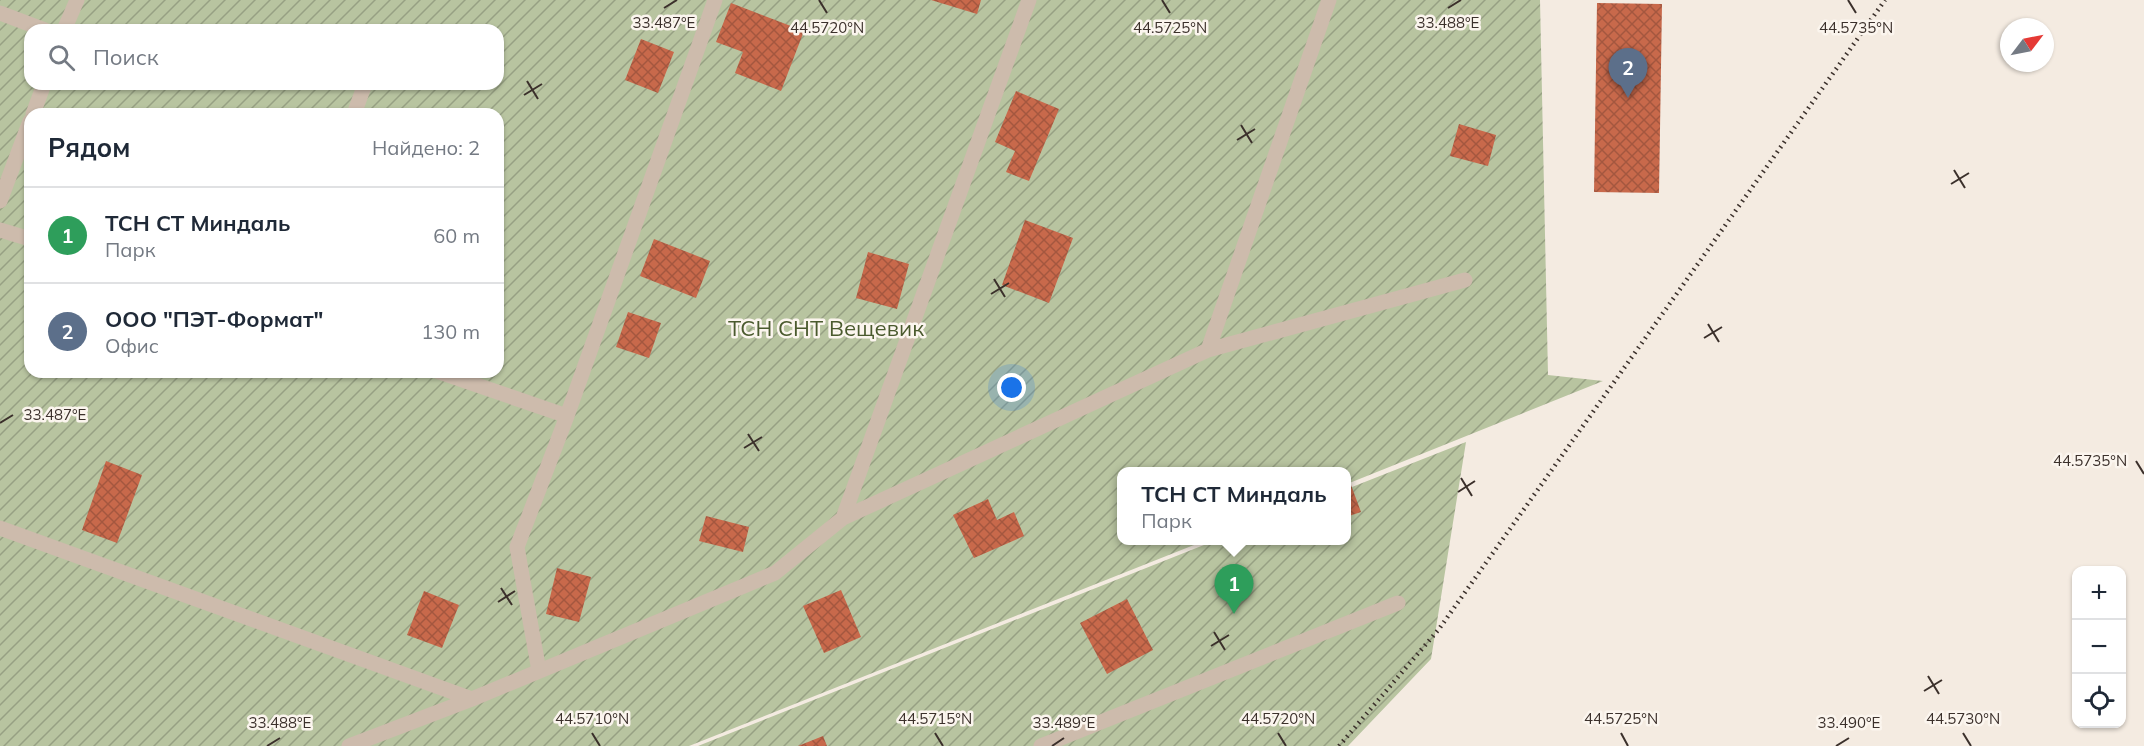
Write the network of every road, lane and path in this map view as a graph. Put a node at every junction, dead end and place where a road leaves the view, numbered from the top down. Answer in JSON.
{"nodes":[{"id":1,"x":77,"y":0,"type":"edge"},
{"id":2,"x":715,"y":0,"type":"edge"},
{"id":3,"x":1029,"y":0,"type":"edge"},
{"id":4,"x":1329,"y":0,"type":"edge"},
{"id":5,"x":0,"y":14,"type":"edge"},
{"id":6,"x":28,"y":24,"type":"edge"},
{"id":7,"x":67,"y":24,"type":"edge"},
{"id":8,"x":42,"y":90,"type":"edge"},
{"id":9,"x":363,"y":90,"type":"edge"},
{"id":10,"x":35,"y":108,"type":"edge"},
{"id":11,"x":356,"y":108,"type":"edge"},
{"id":12,"x":24,"y":137,"type":"edge"},
{"id":13,"x":0,"y":201,"type":"edge"},
{"id":14,"x":0,"y":230,"type":"edge"},
{"id":15,"x":24,"y":237,"type":"edge"},
{"id":16,"x":1465,"y":280,"type":"dead end"},
{"id":17,"x":1208,"y":350,"type":"junction"},
{"id":18,"x":456,"y":378,"type":"edge"},
{"id":19,"x":567,"y":416,"type":"junction"},
{"id":20,"x":843,"y":518,"type":"junction"},
{"id":21,"x":0,"y":528,"type":"edge"},
{"id":22,"x":1398,"y":603,"type":"dead end"},
{"id":23,"x":539,"y":671,"type":"junction"},
{"id":24,"x":472,"y":699,"type":"junction"},
{"id":25,"x":349,"y":746,"type":"edge"},
{"id":26,"x":1041,"y":746,"type":"edge"}],
"edges":[{"from":1,"to":7,"type":"lane"},
{"from":2,"to":19,"type":"lane"},
{"from":3,"to":20,"type":"lane"},
{"from":4,"to":17,"type":"lane"},
{"from":5,"to":6,"type":"lane"},
{"from":8,"to":10,"type":"lane"},
{"from":9,"to":11,"type":"lane"},
{"from":12,"to":13,"type":"lane"},
{"from":14,"to":15,"type":"lane"},
{"from":16,"to":17,"type":"lane"},
{"from":17,"to":20,"type":"lane"},
{"from":18,"to":19,"type":"lane"},
{"from":19,"to":23,"type":"lane"},
{"from":20,"to":23,"type":"lane"},
{"from":21,"to":24,"type":"lane"},
{"from":22,"to":26,"type":"lane"},
{"from":23,"to":24,"type":"lane"},
{"from":24,"to":25,"type":"lane"}]}
